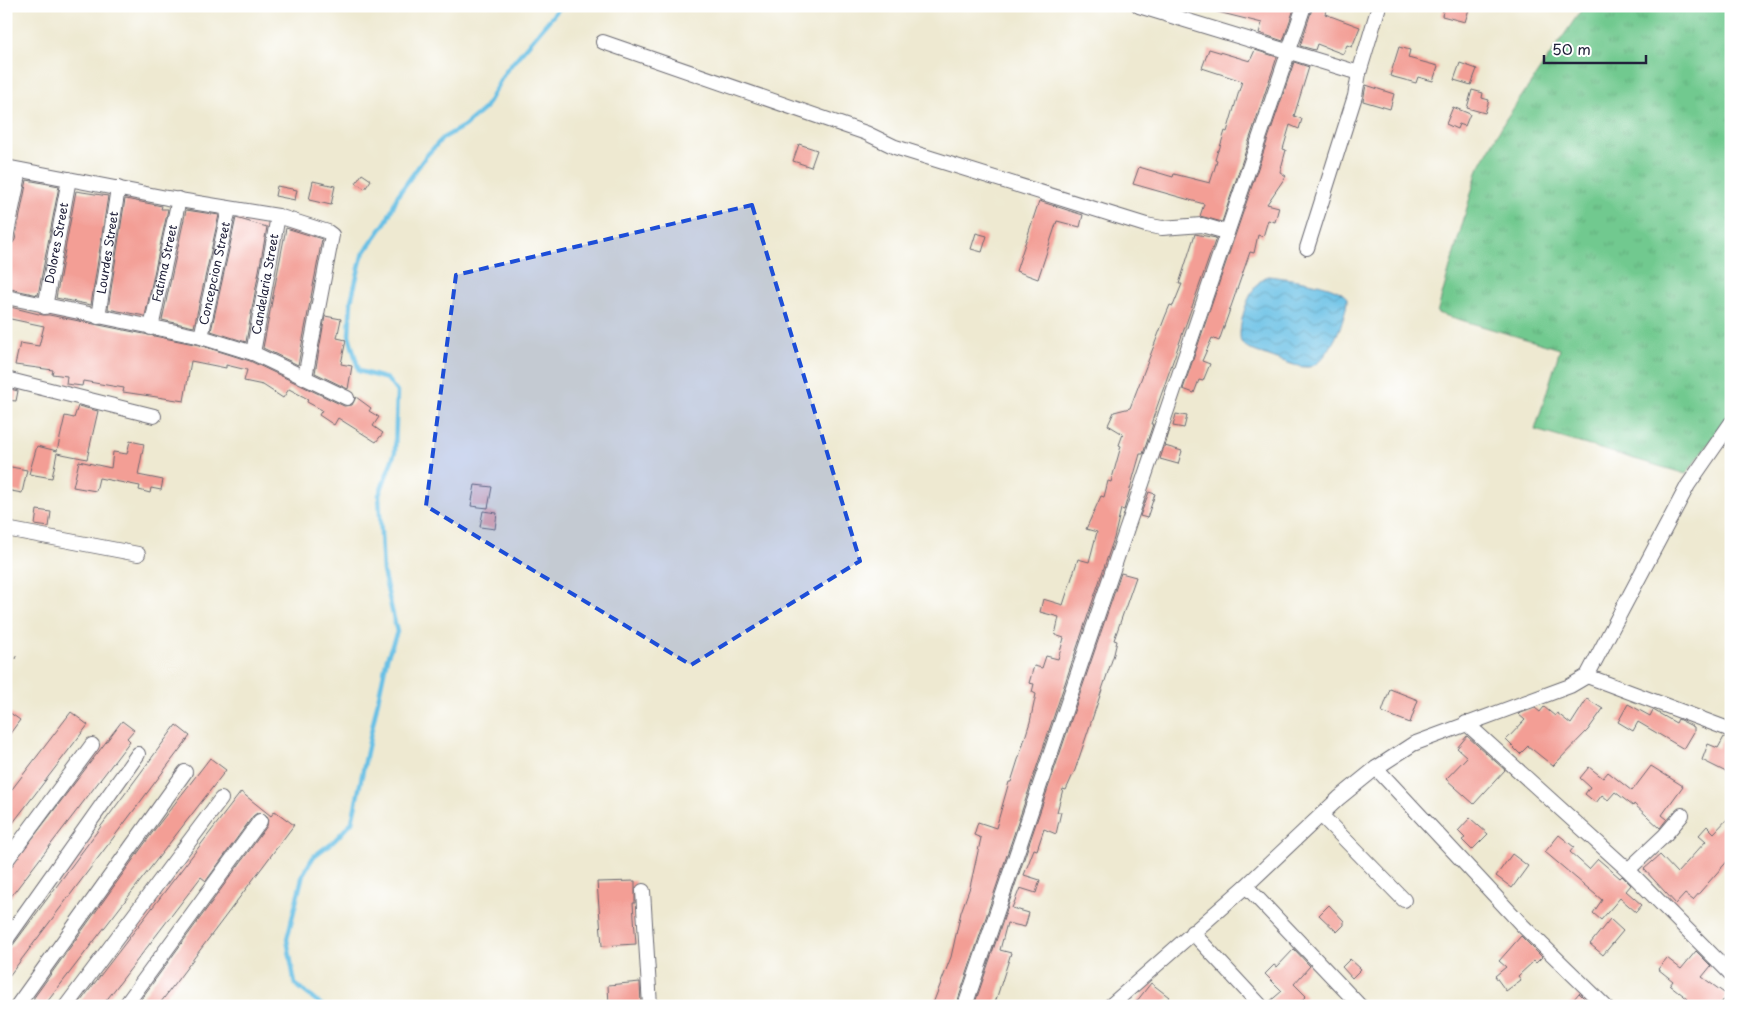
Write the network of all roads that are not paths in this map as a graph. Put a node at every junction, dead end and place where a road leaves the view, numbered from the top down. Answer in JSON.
{"nodes":[{"id":1,"x":1140,"y":6,"type":"edge"},
{"id":2,"x":1304,"y":6,"type":"edge"},
{"id":3,"x":1379,"y":6,"type":"edge"},
{"id":4,"x":603,"y":42,"type":"dead end"},
{"id":5,"x":1287,"y":53,"type":"junction"},
{"id":6,"x":1359,"y":73,"type":"junction"},
{"id":7,"x":13,"y":168,"type":"edge"},
{"id":8,"x":69,"y":179,"type":"junction"},
{"id":9,"x":118,"y":188,"type":"junction"},
{"id":10,"x":179,"y":199,"type":"junction"},
{"id":11,"x":228,"y":209,"type":"junction"},
{"id":12,"x":278,"y":216,"type":"junction"},
{"id":13,"x":1226,"y":232,"type":"junction"},
{"id":14,"x":6,"y":238,"type":"edge"},
{"id":15,"x":1307,"y":248,"type":"dead end"},
{"id":16,"x":6,"y":297,"type":"edge"},
{"id":17,"x":46,"y":307,"type":"junction"},
{"id":18,"x":98,"y":317,"type":"junction"},
{"id":19,"x":151,"y":328,"type":"junction"},
{"id":20,"x":201,"y":338,"type":"junction"},
{"id":21,"x":253,"y":353,"type":"junction"},
{"id":22,"x":305,"y":377,"type":"junction"},
{"id":23,"x":6,"y":380,"type":"edge"},
{"id":24,"x":347,"y":398,"type":"dead end"},
{"id":25,"x":154,"y":416,"type":"dead end"},
{"id":26,"x":1731,"y":423,"type":"edge"},
{"id":27,"x":6,"y":529,"type":"edge"},
{"id":28,"x":138,"y":554,"type":"dead end"},
{"id":29,"x":1587,"y":676,"type":"junction"},
{"id":30,"x":1466,"y":723,"type":"junction"},
{"id":31,"x":1731,"y":730,"type":"edge"},
{"id":32,"x":92,"y":745,"type":"dead end"},
{"id":33,"x":138,"y":754,"type":"dead end"},
{"id":34,"x":1376,"y":768,"type":"junction"},
{"id":35,"x":185,"y":772,"type":"dead end"},
{"id":36,"x":221,"y":799,"type":"dead end"},
{"id":37,"x":1321,"y":815,"type":"junction"},
{"id":38,"x":1682,"y":815,"type":"dead end"},
{"id":39,"x":260,"y":821,"type":"dead end"},
{"id":40,"x":6,"y":861,"type":"edge"},
{"id":41,"x":1628,"y":870,"type":"junction"},
{"id":42,"x":1246,"y":886,"type":"junction"},
{"id":43,"x":643,"y":892,"type":"dead end"},
{"id":44,"x":1404,"y":900,"type":"dead end"},
{"id":45,"x":1192,"y":932,"type":"junction"},
{"id":46,"x":6,"y":940,"type":"edge"},
{"id":47,"x":1731,"y":974,"type":"edge"},
{"id":48,"x":1260,"y":1004,"type":"dead end"},
{"id":49,"x":17,"y":1006,"type":"edge"},
{"id":50,"x":66,"y":1006,"type":"edge"},
{"id":51,"x":125,"y":1006,"type":"edge"},
{"id":52,"x":650,"y":1006,"type":"edge"},
{"id":53,"x":965,"y":1006,"type":"edge"},
{"id":54,"x":1110,"y":1006,"type":"edge"},
{"id":55,"x":1360,"y":1006,"type":"edge"},
{"id":56,"x":1605,"y":1006,"type":"edge"}],
"edges":[{"from":1,"to":5,"type":"street"},
{"from":2,"to":5,"type":"street"},
{"from":3,"to":6,"type":"street"},
{"from":4,"to":13,"type":"street"},
{"from":5,"to":6,"type":"street"},
{"from":5,"to":13,"type":"street"},
{"from":6,"to":15,"type":"street"},
{"from":7,"to":8,"type":"street"},
{"from":7,"to":14,"type":"street"},
{"from":8,"to":9,"type":"street"},
{"from":8,"to":17,"type":"street","name":"Dolores Street"},
{"from":9,"to":10,"type":"street"},
{"from":9,"to":18,"type":"street","name":"Lourdes Street"},
{"from":10,"to":11,"type":"street"},
{"from":10,"to":19,"type":"street","name":"Fatima Street"},
{"from":11,"to":12,"type":"street"},
{"from":11,"to":20,"type":"street","name":"Concepcion Street"},
{"from":12,"to":21,"type":"street","name":"Candelaria Street"},
{"from":12,"to":22,"type":"street"},
{"from":13,"to":53,"type":"street"},
{"from":16,"to":17,"type":"street"},
{"from":17,"to":18,"type":"street"},
{"from":18,"to":19,"type":"street"},
{"from":19,"to":20,"type":"street"},
{"from":20,"to":21,"type":"street"},
{"from":21,"to":22,"type":"street"},
{"from":22,"to":24,"type":"street"},
{"from":23,"to":25,"type":"street"},
{"from":26,"to":29,"type":"street"},
{"from":27,"to":28,"type":"street"},
{"from":29,"to":30,"type":"street"},
{"from":29,"to":31,"type":"street"},
{"from":30,"to":34,"type":"street"},
{"from":30,"to":41,"type":"street"},
{"from":32,"to":40,"type":"street"},
{"from":33,"to":46,"type":"street"},
{"from":34,"to":37,"type":"street"},
{"from":34,"to":56,"type":"street"},
{"from":35,"to":49,"type":"street"},
{"from":36,"to":50,"type":"street"},
{"from":37,"to":42,"type":"street"},
{"from":37,"to":44,"type":"street"},
{"from":38,"to":41,"type":"street"},
{"from":39,"to":51,"type":"street"},
{"from":41,"to":47,"type":"street"},
{"from":42,"to":45,"type":"street"},
{"from":42,"to":55,"type":"street"},
{"from":43,"to":52,"type":"street"},
{"from":45,"to":48,"type":"street"},
{"from":45,"to":54,"type":"street"}]}
